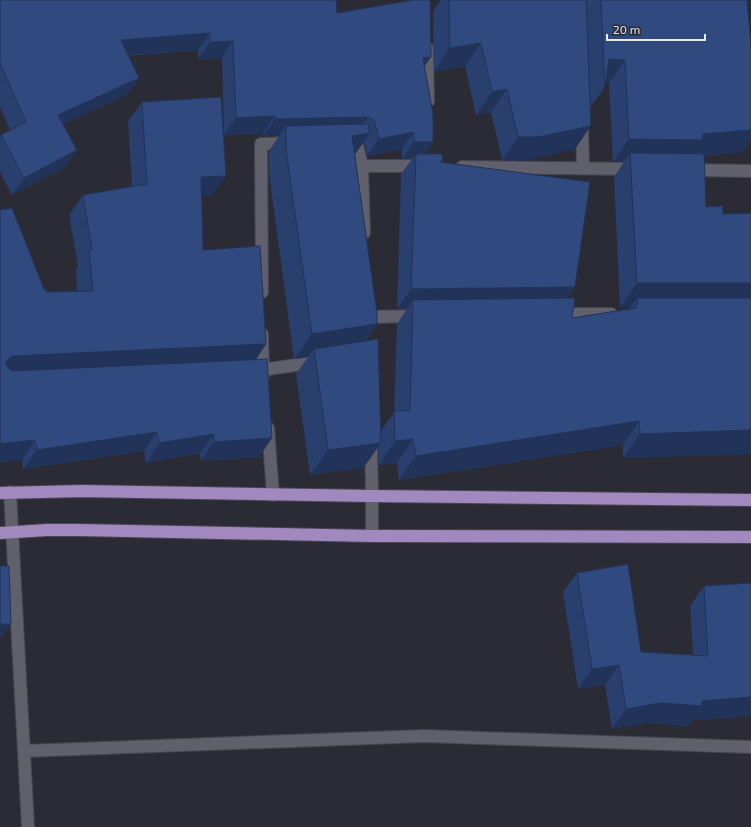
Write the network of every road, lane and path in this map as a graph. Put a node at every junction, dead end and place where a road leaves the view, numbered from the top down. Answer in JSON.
{"nodes":[{"id":1,"x":426,"y":40,"type":"edge"},
{"id":2,"x":428,"y":111,"type":"edge"},
{"id":3,"x":581,"y":112,"type":"edge"},
{"id":4,"x":340,"y":142,"type":"edge"},
{"id":5,"x":300,"y":143,"type":"edge"},
{"id":6,"x":432,"y":164,"type":"edge"},
{"id":7,"x":362,"y":166,"type":"junction"},
{"id":8,"x":452,"y":167,"type":"edge"},
{"id":9,"x":583,"y":168,"type":"junction"},
{"id":10,"x":645,"y":169,"type":"edge"},
{"id":11,"x":676,"y":170,"type":"edge"},
{"id":12,"x":751,"y":171,"type":"edge"},
{"id":13,"x":364,"y":245,"type":"edge"},
{"id":14,"x":262,"y":300,"type":"edge"},
{"id":15,"x":545,"y":314,"type":"edge"},
{"id":16,"x":624,"y":314,"type":"edge"},
{"id":17,"x":429,"y":316,"type":"edge"},
{"id":18,"x":262,"y":324,"type":"edge"},
{"id":19,"x":367,"y":332,"type":"edge"},
{"id":20,"x":330,"y":360,"type":"edge"},
{"id":21,"x":263,"y":371,"type":"junction"},
{"id":22,"x":239,"y":372,"type":"edge"},
{"id":23,"x":264,"y":386,"type":"edge"},
{"id":24,"x":267,"y":417,"type":"edge"},
{"id":25,"x":370,"y":426,"type":"edge"},
{"id":26,"x":5,"y":493,"type":"edge"},
{"id":27,"x":273,"y":495,"type":"junction"},
{"id":28,"x":372,"y":496,"type":"junction"},
{"id":29,"x":751,"y":500,"type":"edge"},
{"id":30,"x":6,"y":532,"type":"edge"},
{"id":31,"x":372,"y":536,"type":"junction"},
{"id":32,"x":751,"y":537,"type":"edge"},
{"id":33,"x":751,"y":747,"type":"edge"},
{"id":34,"x":24,"y":751,"type":"junction"},
{"id":35,"x":28,"y":827,"type":"edge"}],
"edges":[{"from":1,"to":2,"type":"street"},
{"from":3,"to":9,"type":"street"},
{"from":4,"to":7,"type":"street"},
{"from":5,"to":14,"type":"street"},
{"from":6,"to":7,"type":"street"},
{"from":7,"to":13,"type":"street"},
{"from":8,"to":9,"type":"street"},
{"from":9,"to":10,"type":"street"},
{"from":11,"to":12,"type":"street"},
{"from":15,"to":16,"type":"street"},
{"from":17,"to":19,"type":"street"},
{"from":18,"to":21,"type":"street"},
{"from":20,"to":21,"type":"street"},
{"from":21,"to":22,"type":"street"},
{"from":21,"to":23,"type":"street"},
{"from":24,"to":27,"type":"street"},
{"from":25,"to":28,"type":"street"},
{"from":26,"to":27,"type":"main road"},
{"from":26,"to":30,"type":"street"},
{"from":27,"to":28,"type":"main road"},
{"from":28,"to":29,"type":"main road"},
{"from":28,"to":31,"type":"street"},
{"from":30,"to":31,"type":"main road"},
{"from":30,"to":34,"type":"street"},
{"from":31,"to":32,"type":"main road"},
{"from":33,"to":34,"type":"street"},
{"from":34,"to":35,"type":"street"}]}
